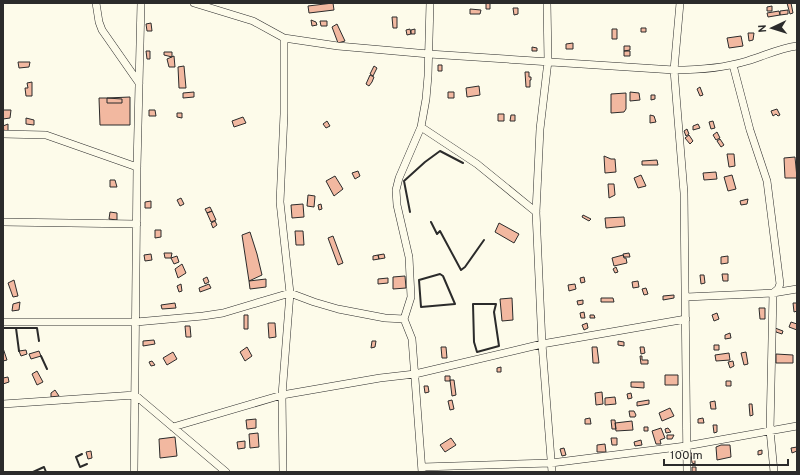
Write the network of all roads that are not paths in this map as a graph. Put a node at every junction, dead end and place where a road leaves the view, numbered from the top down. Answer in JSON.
{"nodes":[{"id":1,"x":96,"y":3,"type":"edge"},
{"id":2,"x":142,"y":3,"type":"edge"},
{"id":3,"x":194,"y":3,"type":"edge"},
{"id":4,"x":430,"y":3,"type":"edge"},
{"id":5,"x":547,"y":3,"type":"edge"},
{"id":6,"x":680,"y":3,"type":"edge"},
{"id":7,"x":284,"y":38,"type":"junction"},
{"id":8,"x":797,"y":46,"type":"edge"},
{"id":9,"x":429,"y":54,"type":"junction"},
{"id":10,"x":548,"y":61,"type":"junction"},
{"id":11,"x":734,"y":65,"type":"junction"},
{"id":12,"x":674,"y":70,"type":"junction"},
{"id":13,"x":140,"y":83,"type":"junction"},
{"id":14,"x":422,"y":127,"type":"junction"},
{"id":15,"x":3,"y":134,"type":"edge"},
{"id":16,"x":137,"y":167,"type":"junction"},
{"id":17,"x":536,"y":212,"type":"junction"},
{"id":18,"x":3,"y":222,"type":"edge"},
{"id":19,"x":137,"y":224,"type":"junction"},
{"id":20,"x":797,"y":289,"type":"edge"},
{"id":21,"x":290,"y":293,"type":"junction"},
{"id":22,"x":773,"y":294,"type":"junction"},
{"id":23,"x":686,"y":297,"type":"junction"},
{"id":24,"x":404,"y":319,"type":"junction"},
{"id":25,"x":686,"y":320,"type":"junction"},
{"id":26,"x":3,"y":322,"type":"edge"},
{"id":27,"x":136,"y":322,"type":"junction"},
{"id":28,"x":542,"y":344,"type":"junction"},
{"id":29,"x":415,"y":374,"type":"junction"},
{"id":30,"x":135,"y":395,"type":"junction"},
{"id":31,"x":282,"y":395,"type":"junction"},
{"id":32,"x":3,"y":404,"type":"edge"},
{"id":33,"x":797,"y":426,"type":"edge"},
{"id":34,"x":173,"y":427,"type":"junction"},
{"id":35,"x":770,"y":430,"type":"junction"},
{"id":36,"x":686,"y":446,"type":"junction"},
{"id":37,"x":551,"y":463,"type":"junction"},
{"id":38,"x":422,"y":470,"type":"edge"},
{"id":39,"x":134,"y":472,"type":"edge"},
{"id":40,"x":226,"y":472,"type":"edge"},
{"id":41,"x":283,"y":472,"type":"edge"},
{"id":42,"x":552,"y":472,"type":"edge"},
{"id":43,"x":687,"y":472,"type":"edge"},
{"id":44,"x":774,"y":472,"type":"edge"}],
"edges":[{"from":1,"to":13,"type":"street"},
{"from":2,"to":13,"type":"street"},
{"from":3,"to":7,"type":"street"},
{"from":4,"to":9,"type":"street"},
{"from":5,"to":10,"type":"street"},
{"from":6,"to":12,"type":"street"},
{"from":7,"to":9,"type":"street"},
{"from":7,"to":21,"type":"street"},
{"from":8,"to":11,"type":"street"},
{"from":9,"to":10,"type":"street"},
{"from":9,"to":14,"type":"street"},
{"from":10,"to":12,"type":"street"},
{"from":10,"to":17,"type":"street"},
{"from":11,"to":12,"type":"street"},
{"from":11,"to":22,"type":"street"},
{"from":12,"to":23,"type":"street"},
{"from":13,"to":16,"type":"street"},
{"from":14,"to":17,"type":"street"},
{"from":14,"to":24,"type":"street"},
{"from":15,"to":16,"type":"street"},
{"from":16,"to":19,"type":"street"},
{"from":17,"to":28,"type":"street"},
{"from":18,"to":19,"type":"street"},
{"from":19,"to":27,"type":"street"},
{"from":20,"to":22,"type":"street"},
{"from":21,"to":24,"type":"street"},
{"from":21,"to":27,"type":"street"},
{"from":21,"to":31,"type":"street"},
{"from":22,"to":23,"type":"street"},
{"from":22,"to":35,"type":"street"},
{"from":23,"to":25,"type":"street"},
{"from":24,"to":29,"type":"street"},
{"from":25,"to":28,"type":"street"},
{"from":25,"to":36,"type":"street"},
{"from":26,"to":27,"type":"street"},
{"from":27,"to":30,"type":"street"},
{"from":28,"to":29,"type":"street"},
{"from":28,"to":37,"type":"street"},
{"from":29,"to":31,"type":"street"},
{"from":29,"to":38,"type":"street"},
{"from":30,"to":32,"type":"street"},
{"from":30,"to":34,"type":"street"},
{"from":30,"to":39,"type":"street"},
{"from":31,"to":34,"type":"street"},
{"from":31,"to":41,"type":"street"},
{"from":33,"to":35,"type":"street"},
{"from":34,"to":40,"type":"street"},
{"from":35,"to":36,"type":"street"},
{"from":35,"to":44,"type":"street"},
{"from":36,"to":37,"type":"street"},
{"from":36,"to":43,"type":"street"},
{"from":37,"to":38,"type":"street"},
{"from":37,"to":42,"type":"street"}]}
